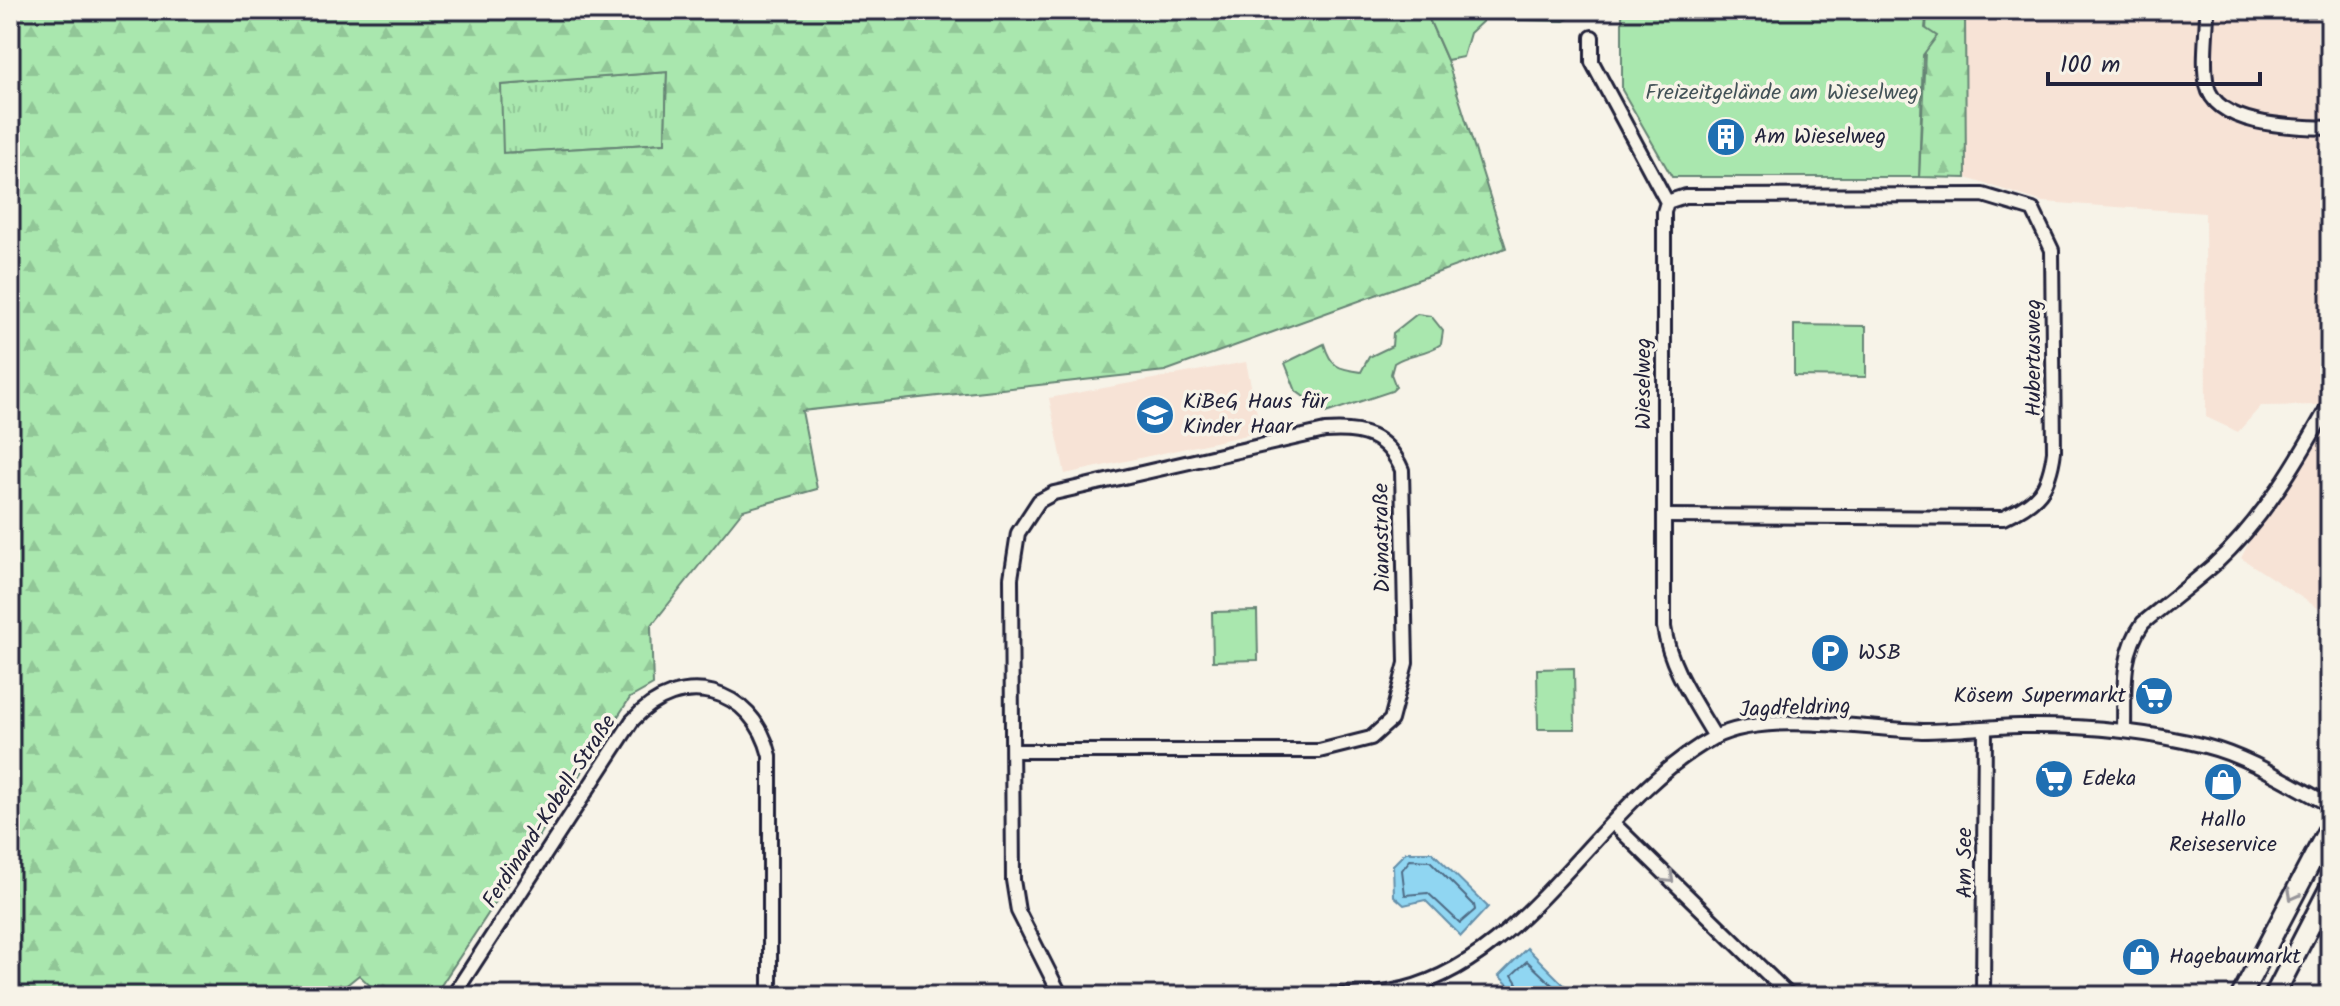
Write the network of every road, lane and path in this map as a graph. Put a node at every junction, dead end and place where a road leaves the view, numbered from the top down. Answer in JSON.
{"nodes":[{"id":1,"x":2197,"y":10,"type":"edge"},
{"id":2,"x":2207,"y":15,"type":"edge"},
{"id":3,"x":1592,"y":37,"type":"dead end"},
{"id":4,"x":2330,"y":128,"type":"edge"},
{"id":5,"x":1667,"y":202,"type":"junction"},
{"id":6,"x":2330,"y":403,"type":"edge"},
{"id":7,"x":1665,"y":516,"type":"junction"},
{"id":8,"x":1985,"y":729,"type":"junction"},
{"id":9,"x":2124,"y":729,"type":"junction"},
{"id":10,"x":1715,"y":737,"type":"junction"},
{"id":11,"x":1014,"y":751,"type":"junction"},
{"id":12,"x":2330,"y":805,"type":"edge"},
{"id":13,"x":1613,"y":823,"type":"junction"},
{"id":14,"x":2330,"y":826,"type":"edge"},
{"id":15,"x":2330,"y":887,"type":"edge"},
{"id":16,"x":453,"y":996,"type":"edge"},
{"id":17,"x":770,"y":996,"type":"edge"},
{"id":18,"x":1061,"y":996,"type":"edge"},
{"id":19,"x":1292,"y":996,"type":"edge"},
{"id":20,"x":1790,"y":996,"type":"edge"},
{"id":21,"x":1983,"y":996,"type":"edge"},
{"id":22,"x":2241,"y":996,"type":"edge"},
{"id":23,"x":2274,"y":996,"type":"edge"}],
"edges":[{"from":1,"to":2,"type":"street"},
{"from":2,"to":4,"type":"street"},
{"from":3,"to":5,"type":"street"},
{"from":5,"to":7,"type":"street","name":"Wieselweg"},
{"from":5,"to":7,"type":"street","name":"Hubertusweg"},
{"from":6,"to":9,"type":"street"},
{"from":7,"to":10,"type":"street","name":"Wieselweg"},
{"from":8,"to":9,"type":"street","name":"Jagdfeldring"},
{"from":8,"to":10,"type":"street","name":"Jagdfeldring"},
{"from":8,"to":21,"type":"street","name":"Am See"},
{"from":9,"to":12,"type":"street","name":"Jagdfeldring"},
{"from":10,"to":13,"type":"street","name":"Jagdfeldring"},
{"from":11,"to":11,"type":"street","name":"Dianastraße"},
{"from":11,"to":18,"type":"street","name":"Dianastraße"},
{"from":13,"to":19,"type":"street","name":"Jagdfeldring"},
{"from":13,"to":20,"type":"street","one_way":true},
{"from":14,"to":22,"type":"main road","one_way":true},
{"from":15,"to":23,"type":"main road"},
{"from":16,"to":17,"type":"street","name":"Ferdinand-Kobell-Straße"}]}
